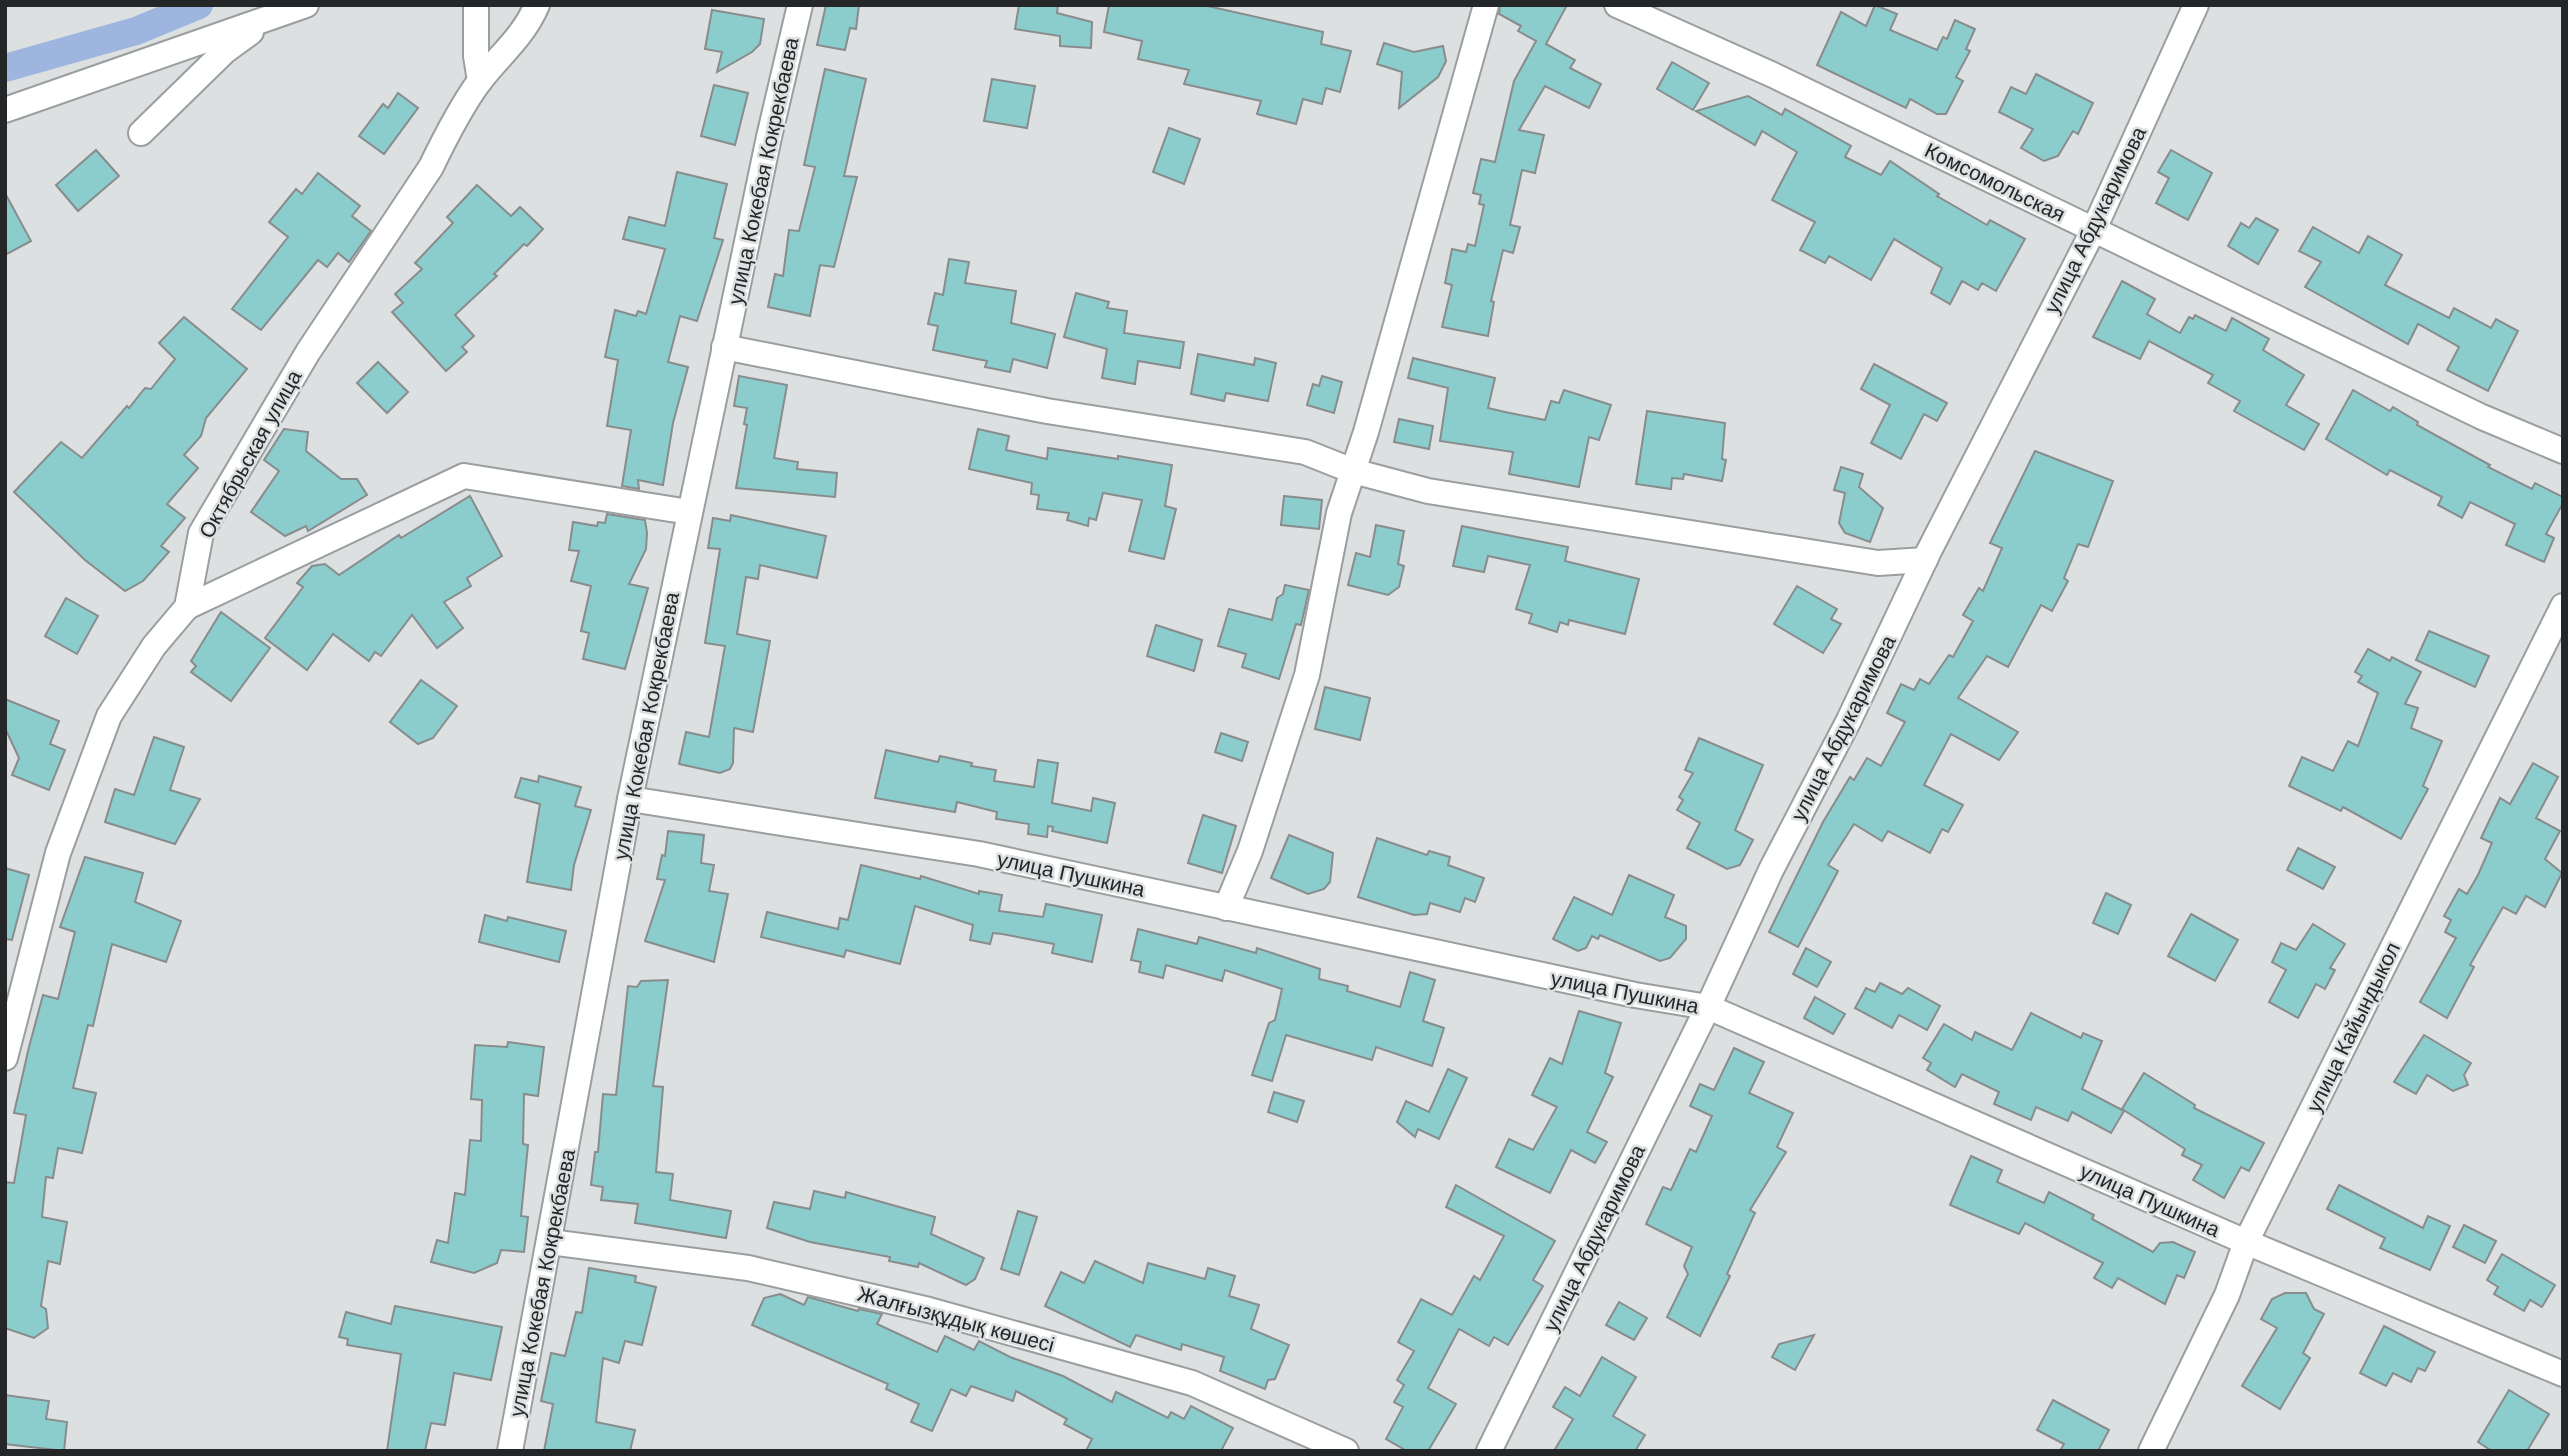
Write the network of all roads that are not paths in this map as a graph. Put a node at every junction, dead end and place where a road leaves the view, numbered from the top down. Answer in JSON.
{"nodes":[{"id":1,"x":306,"y":5,"type":"edge"},
{"id":2,"x":476,"y":5,"type":"edge"},
{"id":3,"x":537,"y":5,"type":"edge"},
{"id":4,"x":800,"y":5,"type":"edge"},
{"id":5,"x":1486,"y":5,"type":"edge"},
{"id":6,"x":1617,"y":5,"type":"edge"},
{"id":7,"x":2196,"y":5,"type":"edge"},
{"id":8,"x":271,"y":17,"type":"junction"},
{"id":9,"x":480,"y":82,"type":"junction"},
{"id":10,"x":5,"y":110,"type":"edge"},
{"id":11,"x":141,"y":132,"type":"dead end"},
{"id":12,"x":2094,"y":229,"type":"junction"},
{"id":13,"x":724,"y":348,"type":"junction"},
{"id":14,"x":2563,"y":451,"type":"edge"},
{"id":15,"x":1353,"y":471,"type":"junction"},
{"id":16,"x":689,"y":512,"type":"junction"},
{"id":17,"x":1925,"y":560,"type":"junction"},
{"id":18,"x":187,"y":607,"type":"junction"},
{"id":19,"x":2563,"y":607,"type":"edge"},
{"id":20,"x":630,"y":799,"type":"junction"},
{"id":21,"x":1226,"y":908,"type":"junction"},
{"id":22,"x":1708,"y":1007,"type":"junction"},
{"id":23,"x":5,"y":1058,"type":"edge"},
{"id":24,"x":550,"y":1242,"type":"junction"},
{"id":25,"x":2246,"y":1242,"type":"junction"},
{"id":26,"x":2563,"y":1374,"type":"edge"},
{"id":27,"x":510,"y":1451,"type":"edge"},
{"id":28,"x":1346,"y":1451,"type":"edge"},
{"id":29,"x":1489,"y":1451,"type":"edge"},
{"id":30,"x":2151,"y":1451,"type":"edge"}],
"edges":[{"from":1,"to":8,"type":"street"},
{"from":2,"to":9,"type":"street"},
{"from":3,"to":9,"type":"street","name":"Октябрьская улица"},
{"from":4,"to":13,"type":"street","name":"улица Кокебая Кокрекбаева"},
{"from":5,"to":15,"type":"street"},
{"from":6,"to":12,"type":"street","name":"Комсомольская"},
{"from":7,"to":12,"type":"street","name":"улица Абдукаримова"},
{"from":8,"to":10,"type":"street"},
{"from":8,"to":11,"type":"street"},
{"from":9,"to":18,"type":"street","name":"Октябрьская улица"},
{"from":12,"to":14,"type":"street","name":"Комсомольская"},
{"from":12,"to":17,"type":"street","name":"улица Абдукаримова"},
{"from":13,"to":15,"type":"street"},
{"from":13,"to":16,"type":"street","name":"улица Кокебая Кокрекбаева"},
{"from":15,"to":17,"type":"street"},
{"from":15,"to":21,"type":"street"},
{"from":16,"to":18,"type":"street"},
{"from":16,"to":20,"type":"street","name":"улица Кокебая Кокрекбаева"},
{"from":17,"to":22,"type":"street","name":"улица Абдукаримова"},
{"from":18,"to":23,"type":"street","name":"Октябрьская улица"},
{"from":19,"to":25,"type":"street","name":"улица Кайындыкол"},
{"from":20,"to":21,"type":"street","name":"улица Пушкина"},
{"from":20,"to":24,"type":"street","name":"улица Кокебая Кокрекбаева"},
{"from":21,"to":22,"type":"street","name":"улица Пушкина"},
{"from":22,"to":25,"type":"street","name":"улица Пушкина"},
{"from":22,"to":29,"type":"street","name":"улица Абдукаримова"},
{"from":24,"to":27,"type":"street","name":"улица Кокебая Кокрекбаева"},
{"from":24,"to":28,"type":"street","name":"Жалғызқұдық көшесі"},
{"from":25,"to":26,"type":"street","name":"улица Пушкина"},
{"from":25,"to":30,"type":"street","name":"улица Кайындыкол"}]}
